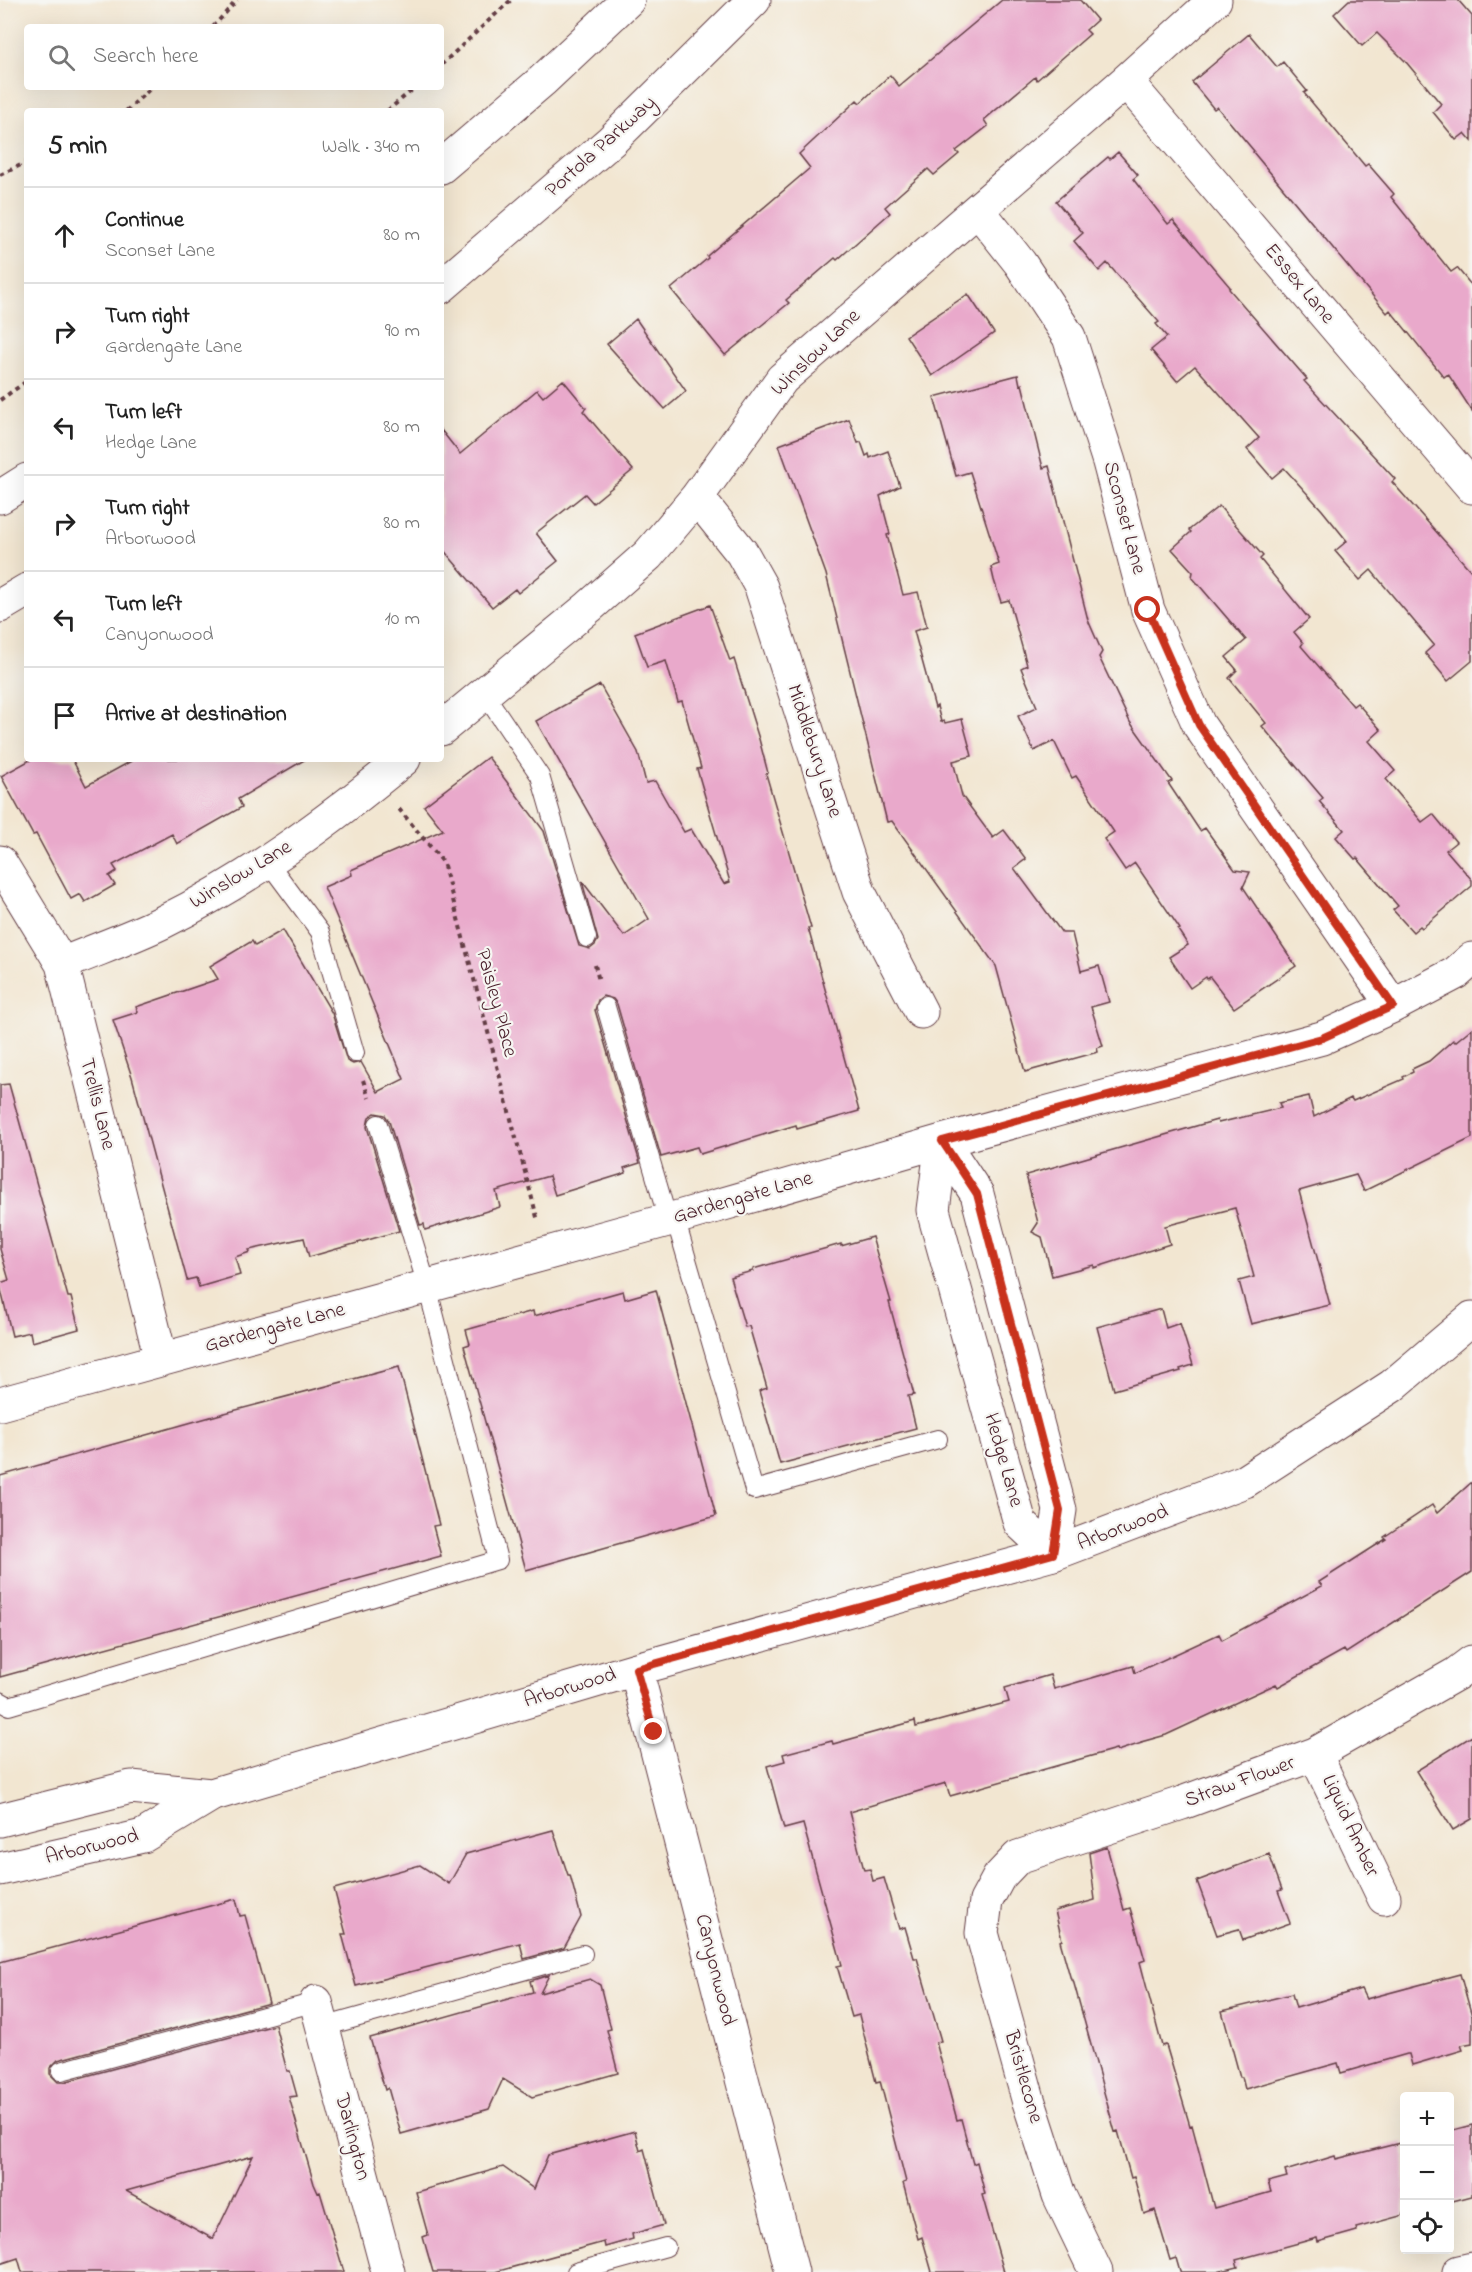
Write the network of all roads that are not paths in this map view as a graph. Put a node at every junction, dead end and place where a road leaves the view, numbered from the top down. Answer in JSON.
{"nodes":[{"id":1,"x":628,"y":0,"type":"edge"},
{"id":2,"x":754,"y":0,"type":"edge"},
{"id":3,"x":1215,"y":0,"type":"edge"},
{"id":4,"x":1125,"y":81,"type":"junction"},
{"id":5,"x":444,"y":164,"type":"edge"},
{"id":6,"x":978,"y":210,"type":"junction"},
{"id":7,"x":444,"y":284,"type":"edge"},
{"id":8,"x":24,"y":482,"type":"edge"},
{"id":9,"x":1472,"y":487,"type":"edge"},
{"id":10,"x":0,"y":497,"type":"edge"},
{"id":11,"x":697,"y":497,"type":"junction"},
{"id":12,"x":24,"y":592,"type":"edge"},
{"id":13,"x":0,"y":606,"type":"edge"},
{"id":14,"x":484,"y":693,"type":"junction"},
{"id":15,"x":444,"y":726,"type":"edge"},
{"id":16,"x":400,"y":762,"type":"edge"},
{"id":17,"x":0,"y":862,"type":"edge"},
{"id":18,"x":268,"y":862,"type":"junction"},
{"id":19,"x":587,"y":938,"type":"road end"},
{"id":20,"x":1472,"y":959,"type":"edge"},
{"id":21,"x":62,"y":964,"type":"junction"},
{"id":22,"x":1393,"y":1006,"type":"junction"},
{"id":23,"x":606,"y":1007,"type":"road end"},
{"id":24,"x":921,"y":1012,"type":"dead end"},
{"id":25,"x":355,"y":1053,"type":"road end"},
{"id":26,"x":378,"y":1124,"type":"road end"},
{"id":27,"x":942,"y":1141,"type":"junction"},
{"id":28,"x":671,"y":1219,"type":"junction"},
{"id":29,"x":427,"y":1286,"type":"junction"},
{"id":30,"x":1472,"y":1318,"type":"edge"},
{"id":31,"x":161,"y":1359,"type":"junction"},
{"id":32,"x":0,"y":1404,"type":"edge"},
{"id":33,"x":938,"y":1439,"type":"dead end"},
{"id":34,"x":1053,"y":1554,"type":"junction"},
{"id":35,"x":1472,"y":1662,"type":"edge"},
{"id":36,"x":636,"y":1669,"type":"junction"},
{"id":37,"x":0,"y":1701,"type":"edge"},
{"id":38,"x":1316,"y":1754,"type":"junction"},
{"id":39,"x":211,"y":1795,"type":"junction"},
{"id":40,"x":0,"y":1820,"type":"edge"},
{"id":41,"x":0,"y":1869,"type":"edge"},
{"id":42,"x":999,"y":1877,"type":"joint"},
{"id":43,"x":1384,"y":1898,"type":"dead end"},
{"id":44,"x":583,"y":1954,"type":"dead end"},
{"id":45,"x":319,"y":2014,"type":"junction"},
{"id":46,"x":61,"y":2071,"type":"dead end"},
{"id":47,"x":666,"y":2247,"type":"dead end"},
{"id":48,"x":1472,"y":2269,"type":"edge"},
{"id":49,"x":388,"y":2272,"type":"edge"},
{"id":50,"x":576,"y":2272,"type":"edge"},
{"id":51,"x":792,"y":2272,"type":"edge"},
{"id":52,"x":1096,"y":2272,"type":"edge"},
{"id":53,"x":1460,"y":2272,"type":"edge"}],
"edges":[{"from":1,"to":5,"type":"street"},
{"from":2,"to":7,"type":"street","name":"Portola Parkway"},
{"from":3,"to":4,"type":"street","name":"Winslow Lane"},
{"from":4,"to":6,"type":"street","name":"Winslow Lane"},
{"from":4,"to":9,"type":"street","name":"Essex Lane"},
{"from":6,"to":11,"type":"street","name":"Winslow Lane"},
{"from":6,"to":22,"type":"street","name":"Sconset Lane"},
{"from":8,"to":10,"type":"street"},
{"from":11,"to":14,"type":"street","name":"Winslow Lane"},
{"from":11,"to":24,"type":"street","name":"Middlebury Lane"},
{"from":12,"to":13,"type":"street"},
{"from":14,"to":15,"type":"street","name":"Winslow Lane"},
{"from":14,"to":19,"type":"lane"},
{"from":16,"to":18,"type":"street","name":"Winslow Lane"},
{"from":17,"to":21,"type":"street","name":"Trellis Lane"},
{"from":18,"to":21,"type":"street","name":"Winslow Lane"},
{"from":18,"to":25,"type":"lane"},
{"from":20,"to":22,"type":"street","name":"Gardengate Lane"},
{"from":21,"to":31,"type":"street","name":"Trellis Lane"},
{"from":22,"to":27,"type":"street","name":"Gardengate Lane"},
{"from":23,"to":28,"type":"lane"},
{"from":26,"to":29,"type":"lane"},
{"from":27,"to":28,"type":"street","name":"Gardengate Lane"},
{"from":27,"to":34,"type":"street","name":"Hedge Lane"},
{"from":27,"to":34,"type":"street","name":"Hedge Lane"},
{"from":28,"to":29,"type":"street","name":"Gardengate Lane"},
{"from":28,"to":33,"type":"lane"},
{"from":29,"to":31,"type":"street","name":"Gardengate Lane"},
{"from":29,"to":37,"type":"lane"},
{"from":30,"to":34,"type":"street","name":"Arborwood"},
{"from":31,"to":32,"type":"street","name":"Gardengate Lane"},
{"from":34,"to":36,"type":"street","name":"Arborwood"},
{"from":35,"to":38,"type":"street","name":"Straw Flower"},
{"from":36,"to":39,"type":"street","name":"Arborwood"},
{"from":36,"to":51,"type":"street","name":"Canyonwood"},
{"from":38,"to":42,"type":"street","name":"Straw Flower"},
{"from":38,"to":43,"type":"street","name":"Liquid Amber"},
{"from":39,"to":40,"type":"street","name":"Arborwood"},
{"from":39,"to":41,"type":"street","name":"Arborwood"},
{"from":42,"to":52,"type":"street","name":"Bristlecone"},
{"from":44,"to":45,"type":"lane"},
{"from":45,"to":46,"type":"lane"},
{"from":45,"to":49,"type":"street","name":"Darlington"},
{"from":47,"to":50,"type":"lane"},
{"from":48,"to":53,"type":"street"}]}
